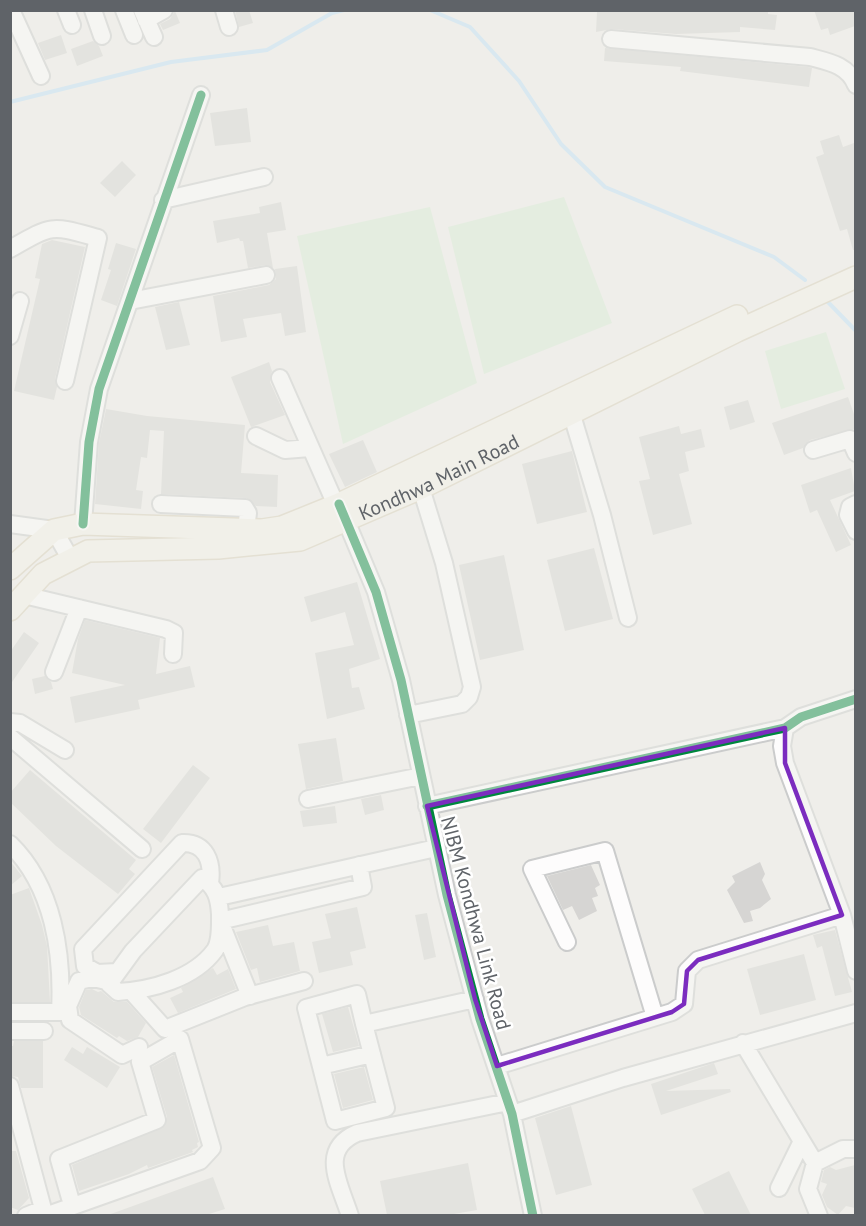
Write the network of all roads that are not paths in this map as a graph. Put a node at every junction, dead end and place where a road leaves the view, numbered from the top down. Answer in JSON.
{"nodes":[{"id":1,"x":10,"y":10,"type":"edge"},
{"id":2,"x":93,"y":10,"type":"edge"},
{"id":3,"x":123,"y":10,"type":"edge"},
{"id":4,"x":164,"y":10,"type":"edge"},
{"id":5,"x":144,"y":15,"type":"edge"},
{"id":6,"x":134,"y":35,"type":"dead end"},
{"id":7,"x":102,"y":36,"type":"dead end"},
{"id":8,"x":154,"y":37,"type":"dead end"},
{"id":9,"x":611,"y":39,"type":"dead end"},
{"id":10,"x":41,"y":76,"type":"dead end"},
{"id":11,"x":855,"y":85,"type":"edge"},
{"id":12,"x":201,"y":95,"type":"dead end"},
{"id":13,"x":264,"y":177,"type":"dead end"},
{"id":14,"x":163,"y":200,"type":"junction"},
{"id":15,"x":10,"y":249,"type":"edge"},
{"id":16,"x":855,"y":261,"type":"edge"},
{"id":17,"x":266,"y":275,"type":"dead end"},
{"id":18,"x":855,"y":277,"type":"edge"},
{"id":19,"x":20,"y":301,"type":"dead end"},
{"id":20,"x":130,"y":301,"type":"junction"},
{"id":21,"x":10,"y":336,"type":"edge"},
{"id":22,"x":280,"y":378,"type":"dead end"},
{"id":23,"x":65,"y":381,"type":"dead end"},
{"id":24,"x":568,"y":404,"type":"junction"},
{"id":25,"x":256,"y":436,"type":"dead end"},
{"id":26,"x":310,"y":448,"type":"junction"},
{"id":27,"x":813,"y":450,"type":"dead end"},
{"id":28,"x":855,"y":453,"type":"edge"},
{"id":29,"x":421,"y":488,"type":"junction"},
{"id":30,"x":161,"y":504,"type":"dead end"},
{"id":31,"x":855,"y":504,"type":"edge"},
{"id":32,"x":340,"y":510,"type":"junction"},
{"id":33,"x":10,"y":524,"type":"edge"},
{"id":34,"x":83,"y":524,"type":"junction"},
{"id":35,"x":246,"y":529,"type":"junction"},
{"id":36,"x":54,"y":530,"type":"junction"},
{"id":37,"x":855,"y":531,"type":"edge"},
{"id":38,"x":15,"y":558,"type":"edge"},
{"id":39,"x":71,"y":560,"type":"junction"},
{"id":40,"x":21,"y":598,"type":"edge"},
{"id":41,"x":79,"y":609,"type":"junction"},
{"id":42,"x":115,"y":610,"type":"dead end"},
{"id":43,"x":628,"y":618,"type":"dead end"},
{"id":44,"x":173,"y":654,"type":"dead end"},
{"id":45,"x":54,"y":672,"type":"dead end"},
{"id":46,"x":855,"y":699,"type":"edge"},
{"id":47,"x":408,"y":715,"type":"junction"},
{"id":48,"x":10,"y":722,"type":"edge"},
{"id":49,"x":785,"y":728,"type":"junction"},
{"id":50,"x":10,"y":737,"type":"edge"},
{"id":51,"x":64,"y":750,"type":"dead end"},
{"id":52,"x":421,"y":776,"type":"junction"},
{"id":53,"x":308,"y":799,"type":"dead end"},
{"id":54,"x":427,"y":806,"type":"junction"},
{"id":55,"x":10,"y":844,"type":"edge"},
{"id":56,"x":436,"y":848,"type":"junction"},
{"id":57,"x":142,"y":849,"type":"dead end"},
{"id":58,"x":359,"y":865,"type":"junction"},
{"id":59,"x":221,"y":891,"type":"junction"},
{"id":60,"x":842,"y":915,"type":"junction"},
{"id":61,"x":220,"y":921,"type":"junction"},
{"id":62,"x":851,"y":933,"type":"edge"},
{"id":63,"x":567,"y":942,"type":"dead end"},
{"id":64,"x":855,"y":971,"type":"edge"},
{"id":65,"x":114,"y":977,"type":"junction"},
{"id":66,"x":304,"y":981,"type":"dead end"},
{"id":67,"x":131,"y":991,"type":"junction"},
{"id":68,"x":250,"y":996,"type":"junction"},
{"id":69,"x":475,"y":999,"type":"junction"},
{"id":70,"x":10,"y":1012,"type":"edge"},
{"id":71,"x":855,"y":1013,"type":"edge"},
{"id":72,"x":655,"y":1017,"type":"junction"},
{"id":73,"x":364,"y":1024,"type":"junction"},
{"id":74,"x":10,"y":1031,"type":"edge"},
{"id":75,"x":44,"y":1031,"type":"dead end"},
{"id":76,"x":743,"y":1043,"type":"junction"},
{"id":77,"x":139,"y":1047,"type":"dead end"},
{"id":78,"x":372,"y":1054,"type":"junction"},
{"id":79,"x":321,"y":1066,"type":"junction"},
{"id":80,"x":497,"y":1066,"type":"junction"},
{"id":81,"x":10,"y":1086,"type":"edge"},
{"id":82,"x":510,"y":1108,"type":"junction"},
{"id":83,"x":801,"y":1143,"type":"junction"},
{"id":84,"x":855,"y":1149,"type":"edge"},
{"id":85,"x":815,"y":1163,"type":"junction"},
{"id":86,"x":779,"y":1188,"type":"dead end"},
{"id":87,"x":69,"y":1198,"type":"dead end"},
{"id":88,"x":26,"y":1215,"type":"edge"},
{"id":89,"x":45,"y":1215,"type":"edge"},
{"id":90,"x":350,"y":1215,"type":"edge"},
{"id":91,"x":532,"y":1215,"type":"edge"},
{"id":92,"x":818,"y":1215,"type":"edge"}],
"edges":[{"from":1,"to":10,"type":"street"},
{"from":2,"to":7,"type":"street"},
{"from":3,"to":6,"type":"street"},
{"from":4,"to":5,"type":"street"},
{"from":5,"to":8,"type":"street"},
{"from":9,"to":11,"type":"street"},
{"from":12,"to":14,"type":"street"},
{"from":13,"to":14,"type":"street"},
{"from":14,"to":20,"type":"street"},
{"from":15,"to":23,"type":"street"},
{"from":16,"to":24,"type":"main road","name":"Kondhwa Main Road"},
{"from":17,"to":20,"type":"street"},
{"from":18,"to":24,"type":"main road","name":"Kondhwa Main Road"},
{"from":19,"to":21,"type":"street"},
{"from":20,"to":34,"type":"street"},
{"from":22,"to":26,"type":"street","name":"NIBM Kondhwa Link Road"},
{"from":24,"to":29,"type":"main road","name":"Kondhwa Main Road"},
{"from":24,"to":32,"type":"main road","name":"Kondhwa Main Road"},
{"from":24,"to":43,"type":"street"},
{"from":25,"to":26,"type":"street"},
{"from":26,"to":32,"type":"street","name":"NIBM Kondhwa Link Road"},
{"from":27,"to":28,"type":"street"},
{"from":29,"to":32,"type":"main road","name":"Kondhwa Main Road"},
{"from":29,"to":47,"type":"street"},
{"from":30,"to":35,"type":"street"},
{"from":31,"to":37,"type":"street"},
{"from":32,"to":35,"type":"main road","name":"Kondhwa Main Road"},
{"from":32,"to":39,"type":"main road","name":"Kondhwa Main Road"},
{"from":32,"to":47,"type":"street","name":"NIBM Kondhwa Link Road"},
{"from":33,"to":36,"type":"street"},
{"from":34,"to":35,"type":"main road","name":"Kondhwa Main Road"},
{"from":34,"to":36,"type":"main road","name":"Kondhwa Main Road"},
{"from":36,"to":38,"type":"main road","name":"Kondhwa Main Road"},
{"from":36,"to":39,"type":"street"},
{"from":39,"to":40,"type":"main road","name":"Kondhwa Main Road"},
{"from":40,"to":41,"type":"street"},
{"from":40,"to":42,"type":"street"},
{"from":41,"to":44,"type":"street"},
{"from":41,"to":45,"type":"street"},
{"from":46,"to":49,"type":"street"},
{"from":47,"to":52,"type":"street","name":"NIBM Kondhwa Link Road"},
{"from":48,"to":51,"type":"street"},
{"from":49,"to":54,"type":"street"},
{"from":49,"to":60,"type":"street"},
{"from":50,"to":57,"type":"street"},
{"from":52,"to":53,"type":"street"},
{"from":52,"to":54,"type":"street","name":"NIBM Kondhwa Link Road"},
{"from":54,"to":56,"type":"street","name":"NIBM Kondhwa Link Road"},
{"from":55,"to":70,"type":"street"},
{"from":56,"to":58,"type":"street"},
{"from":56,"to":69,"type":"street","name":"NIBM Kondhwa Link Road"},
{"from":58,"to":59,"type":"street"},
{"from":58,"to":61,"type":"street"},
{"from":59,"to":61,"type":"street"},
{"from":59,"to":65,"type":"street"},
{"from":59,"to":65,"type":"street"},
{"from":60,"to":62,"type":"street"},
{"from":60,"to":72,"type":"street"},
{"from":61,"to":67,"type":"street"},
{"from":61,"to":68,"type":"street"},
{"from":62,"to":64,"type":"street"},
{"from":63,"to":72,"type":"street"},
{"from":65,"to":67,"type":"street"},
{"from":65,"to":77,"type":"street"},
{"from":66,"to":68,"type":"street"},
{"from":67,"to":68,"type":"street"},
{"from":69,"to":73,"type":"street"},
{"from":69,"to":80,"type":"street","name":"NIBM Kondhwa Link Road"},
{"from":71,"to":76,"type":"street"},
{"from":72,"to":80,"type":"street"},
{"from":73,"to":78,"type":"street"},
{"from":73,"to":79,"type":"street"},
{"from":74,"to":75,"type":"street"},
{"from":76,"to":82,"type":"street"},
{"from":76,"to":83,"type":"street"},
{"from":78,"to":79,"type":"street"},
{"from":78,"to":79,"type":"street"},
{"from":80,"to":82,"type":"street","name":"NIBM Kondhwa Link Road"},
{"from":81,"to":88,"type":"street"},
{"from":82,"to":90,"type":"street"},
{"from":82,"to":91,"type":"street","name":"NIBM Kondhwa Link Road"},
{"from":83,"to":85,"type":"street"},
{"from":83,"to":86,"type":"street"},
{"from":84,"to":85,"type":"street"},
{"from":85,"to":92,"type":"street"},
{"from":87,"to":89,"type":"street"}]}
